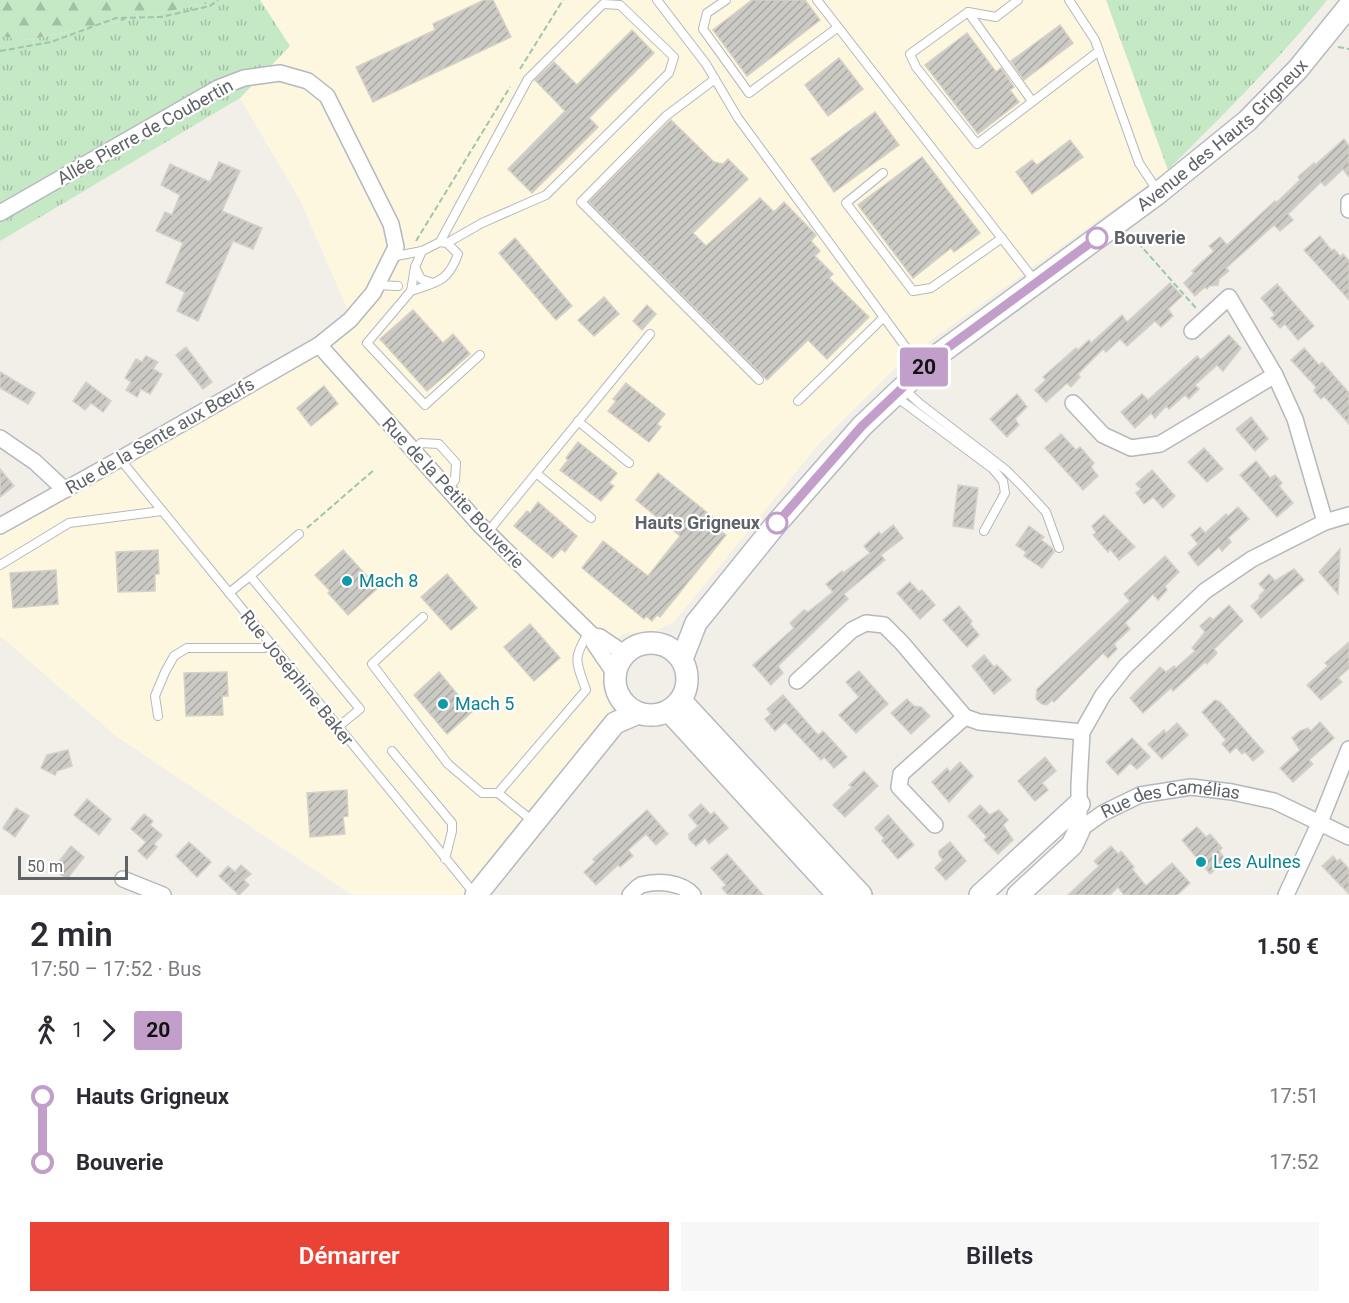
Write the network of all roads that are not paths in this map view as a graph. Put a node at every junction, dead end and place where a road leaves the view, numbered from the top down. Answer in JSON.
{"nodes":[{"id":1,"x":657,"y":0,"type":"edge"},
{"id":2,"x":726,"y":0,"type":"edge"},
{"id":3,"x":817,"y":0,"type":"edge"},
{"id":4,"x":1018,"y":0,"type":"edge"},
{"id":5,"x":1069,"y":0,"type":"edge"},
{"id":6,"x":1349,"y":6,"type":"edge"},
{"id":7,"x":968,"y":12,"type":"junction"},
{"id":8,"x":837,"y":28,"type":"junction"},
{"id":9,"x":1099,"y":51,"type":"junction"},
{"id":10,"x":715,"y":79,"type":"junction"},
{"id":11,"x":1032,"y":101,"type":"junction"},
{"id":12,"x":883,"y":172,"type":"dead end"},
{"id":13,"x":1157,"y":194,"type":"junction"},
{"id":14,"x":1349,"y":202,"type":"edge"},
{"id":15,"x":1349,"y":210,"type":"edge"},
{"id":16,"x":0,"y":213,"type":"edge"},
{"id":17,"x":1002,"y":238,"type":"junction"},
{"id":18,"x":444,"y":243,"type":"junction"},
{"id":19,"x":422,"y":251,"type":"junction"},
{"id":20,"x":393,"y":252,"type":"junction"},
{"id":21,"x":415,"y":267,"type":"junction"},
{"id":22,"x":1036,"y":282,"type":"junction"},
{"id":23,"x":434,"y":283,"type":"junction"},
{"id":24,"x":376,"y":285,"type":"junction"},
{"id":25,"x":398,"y":286,"type":"dead end"},
{"id":26,"x":411,"y":291,"type":"junction"},
{"id":27,"x":884,"y":317,"type":"junction"},
{"id":28,"x":1192,"y":331,"type":"dead end"},
{"id":29,"x":650,"y":334,"type":"dead end"},
{"id":30,"x":319,"y":345,"type":"junction"},
{"id":31,"x":480,"y":356,"type":"dead end"},
{"id":32,"x":922,"y":369,"type":"junction"},
{"id":33,"x":1275,"y":375,"type":"junction"},
{"id":34,"x":759,"y":380,"type":"dead end"},
{"id":35,"x":898,"y":391,"type":"junction"},
{"id":36,"x":798,"y":401,"type":"dead end"},
{"id":37,"x":1073,"y":403,"type":"dead end"},
{"id":38,"x":578,"y":421,"type":"junction"},
{"id":39,"x":0,"y":438,"type":"edge"},
{"id":40,"x":413,"y":450,"type":"junction"},
{"id":41,"x":120,"y":459,"type":"junction"},
{"id":42,"x":629,"y":463,"type":"dead end"},
{"id":43,"x":536,"y":473,"type":"junction"},
{"id":44,"x":447,"y":489,"type":"junction"},
{"id":45,"x":65,"y":490,"type":"junction"},
{"id":46,"x":162,"y":511,"type":"junction"},
{"id":47,"x":1349,"y":516,"type":"edge"},
{"id":48,"x":591,"y":518,"type":"dead end"},
{"id":49,"x":1325,"y":522,"type":"junction"},
{"id":50,"x":0,"y":526,"type":"edge"},
{"id":51,"x":984,"y":531,"type":"dead end"},
{"id":52,"x":487,"y":533,"type":"junction"},
{"id":53,"x":299,"y":534,"type":"road end"},
{"id":54,"x":1059,"y":548,"type":"dead end"},
{"id":55,"x":0,"y":565,"type":"edge"},
{"id":56,"x":250,"y":576,"type":"junction"},
{"id":57,"x":229,"y":593,"type":"junction"},
{"id":58,"x":423,"y":617,"type":"dead end"},
{"id":59,"x":696,"y":623,"type":"junction"},
{"id":60,"x":591,"y":634,"type":"junction"},
{"id":61,"x":656,"y":643,"type":"junction"},
{"id":62,"x":270,"y":644,"type":"junction"},
{"id":63,"x":625,"y":654,"type":"junction"},
{"id":64,"x":682,"y":659,"type":"junction"},
{"id":65,"x":615,"y":674,"type":"junction"},
{"id":66,"x":796,"y":681,"type":"dead end"},
{"id":67,"x":619,"y":696,"type":"junction"},
{"id":68,"x":675,"y":706,"type":"junction"},
{"id":69,"x":638,"y":713,"type":"junction"},
{"id":70,"x":158,"y":716,"type":"dead end"},
{"id":71,"x":965,"y":717,"type":"junction"},
{"id":72,"x":615,"y":723,"type":"junction"},
{"id":73,"x":338,"y":727,"type":"junction"},
{"id":74,"x":1082,"y":732,"type":"junction"},
{"id":75,"x":1349,"y":749,"type":"edge"},
{"id":76,"x":392,"y":751,"type":"dead end"},
{"id":77,"x":498,"y":793,"type":"junction"},
{"id":78,"x":1079,"y":804,"type":"junction"},
{"id":79,"x":535,"y":822,"type":"junction"},
{"id":80,"x":1320,"y":822,"type":"junction"},
{"id":81,"x":935,"y":825,"type":"dead end"},
{"id":82,"x":1079,"y":830,"type":"junction"},
{"id":83,"x":1349,"y":837,"type":"edge"},
{"id":84,"x":445,"y":859,"type":"junction"},
{"id":85,"x":123,"y":879,"type":"dead end"},
{"id":86,"x":163,"y":895,"type":"edge"},
{"id":87,"x":476,"y":895,"type":"edge"},
{"id":88,"x":630,"y":895,"type":"edge"},
{"id":89,"x":693,"y":895,"type":"edge"},
{"id":90,"x":838,"y":895,"type":"edge"},
{"id":91,"x":861,"y":895,"type":"edge"},
{"id":92,"x":980,"y":895,"type":"edge"},
{"id":93,"x":1018,"y":895,"type":"edge"},
{"id":94,"x":1286,"y":895,"type":"edge"}],
"edges":[{"from":1,"to":10,"type":"lane"},
{"from":2,"to":8,"type":"lane"},
{"from":3,"to":8,"type":"lane"},
{"from":4,"to":7,"type":"lane"},
{"from":5,"to":9,"type":"lane"},
{"from":6,"to":13,"type":"street","name":"Avenue des Hauts Grigneux"},
{"from":7,"to":11,"type":"lane"},
{"from":7,"to":11,"type":"lane"},
{"from":8,"to":17,"type":"lane"},
{"from":9,"to":11,"type":"lane"},
{"from":9,"to":13,"type":"lane"},
{"from":10,"to":27,"type":"lane"},
{"from":10,"to":34,"type":"lane"},
{"from":12,"to":17,"type":"lane"},
{"from":13,"to":22,"type":"street","name":"Avenue des Hauts Grigneux"},
{"from":14,"to":15,"type":"street"},
{"from":16,"to":20,"type":"street","name":"Allée Pierre de Coubertin"},
{"from":17,"to":22,"type":"lane"},
{"from":18,"to":18,"type":"lane"},
{"from":18,"to":19,"type":"lane"},
{"from":18,"to":23,"type":"lane"},
{"from":19,"to":20,"type":"lane"},
{"from":19,"to":21,"type":"lane"},
{"from":20,"to":24,"type":"street","name":"Rue de la Sente aux Bœufs"},
{"from":21,"to":23,"type":"lane"},
{"from":21,"to":26,"type":"lane"},
{"from":22,"to":32,"type":"street","name":"Avenue des Hauts Grigneux"},
{"from":23,"to":26,"type":"lane"},
{"from":24,"to":25,"type":"lane"},
{"from":24,"to":30,"type":"street","name":"Rue de la Sente aux Bœufs"},
{"from":26,"to":31,"type":"lane"},
{"from":27,"to":32,"type":"lane"},
{"from":27,"to":36,"type":"lane"},
{"from":28,"to":33,"type":"street"},
{"from":29,"to":38,"type":"lane"},
{"from":30,"to":40,"type":"street","name":"Rue de la Petite Bouverie"},
{"from":30,"to":41,"type":"street","name":"Rue de la Sente aux Bœufs"},
{"from":32,"to":35,"type":"street","name":"Avenue des Hauts Grigneux"},
{"from":33,"to":37,"type":"street"},
{"from":33,"to":49,"type":"street"},
{"from":35,"to":51,"type":"lane"},
{"from":35,"to":54,"type":"lane"},
{"from":35,"to":59,"type":"street","name":"Avenue des Hauts Grigneux"},
{"from":38,"to":42,"type":"lane"},
{"from":38,"to":43,"type":"lane"},
{"from":39,"to":45,"type":"street"},
{"from":40,"to":44,"type":"street","name":"Rue de la Petite Bouverie"},
{"from":40,"to":44,"type":"lane"},
{"from":41,"to":45,"type":"street","name":"Rue de la Sente aux Bœufs"},
{"from":41,"to":46,"type":"lane","name":"Rue Joséphine Baker"},
{"from":43,"to":48,"type":"lane"},
{"from":43,"to":52,"type":"lane"},
{"from":44,"to":52,"type":"street","name":"Rue de la Petite Bouverie"},
{"from":45,"to":50,"type":"street","name":"Rue de la Sente aux Bœufs"},
{"from":46,"to":55,"type":"lane"},
{"from":46,"to":57,"type":"lane","name":"Rue Joséphine Baker"},
{"from":47,"to":49,"type":"street"},
{"from":49,"to":74,"type":"street"},
{"from":52,"to":60,"type":"street","name":"Rue de la Petite Bouverie"},
{"from":53,"to":56,"type":"lane"},
{"from":56,"to":57,"type":"lane"},
{"from":56,"to":73,"type":"lane"},
{"from":57,"to":62,"type":"lane","name":"Rue Joséphine Baker"},
{"from":58,"to":77,"type":"lane"},
{"from":59,"to":61,"type":"street","name":"Avenue des Hauts Grigneux"},
{"from":59,"to":64,"type":"street","name":"Avenue des Hauts Grigneux"},
{"from":60,"to":63,"type":"street","name":"Rue de la Petite Bouverie"},
{"from":60,"to":65,"type":"street","name":"Rue de la Petite Bouverie"},
{"from":60,"to":77,"type":"lane"},
{"from":61,"to":63,"type":"street"},
{"from":61,"to":64,"type":"street"},
{"from":62,"to":70,"type":"lane"},
{"from":62,"to":73,"type":"lane","name":"Rue Joséphine Baker"},
{"from":63,"to":65,"type":"street"},
{"from":64,"to":68,"type":"street"},
{"from":65,"to":67,"type":"street"},
{"from":66,"to":71,"type":"street"},
{"from":67,"to":69,"type":"street"},
{"from":67,"to":72,"type":"street"},
{"from":68,"to":69,"type":"street"},
{"from":68,"to":90,"type":"street"},
{"from":68,"to":91,"type":"street"},
{"from":69,"to":72,"type":"street"},
{"from":71,"to":74,"type":"street"},
{"from":71,"to":81,"type":"street"},
{"from":72,"to":79,"type":"street"},
{"from":73,"to":84,"type":"lane","name":"Rue Joséphine Baker"},
{"from":74,"to":78,"type":"street"},
{"from":75,"to":80,"type":"street"},
{"from":76,"to":84,"type":"lane"},
{"from":77,"to":79,"type":"lane"},
{"from":78,"to":82,"type":"street"},
{"from":78,"to":92,"type":"street","name":"Rue des Camélias"},
{"from":79,"to":87,"type":"street"},
{"from":80,"to":82,"type":"street","name":"Rue des Camélias"},
{"from":80,"to":83,"type":"street","name":"Rue des Camélias"},
{"from":80,"to":94,"type":"street"},
{"from":82,"to":93,"type":"street","name":"Rue des Camélias"},
{"from":84,"to":87,"type":"lane","name":"Rue Joséphine Baker"},
{"from":85,"to":86,"type":"street"},
{"from":88,"to":89,"type":"street"}]}
